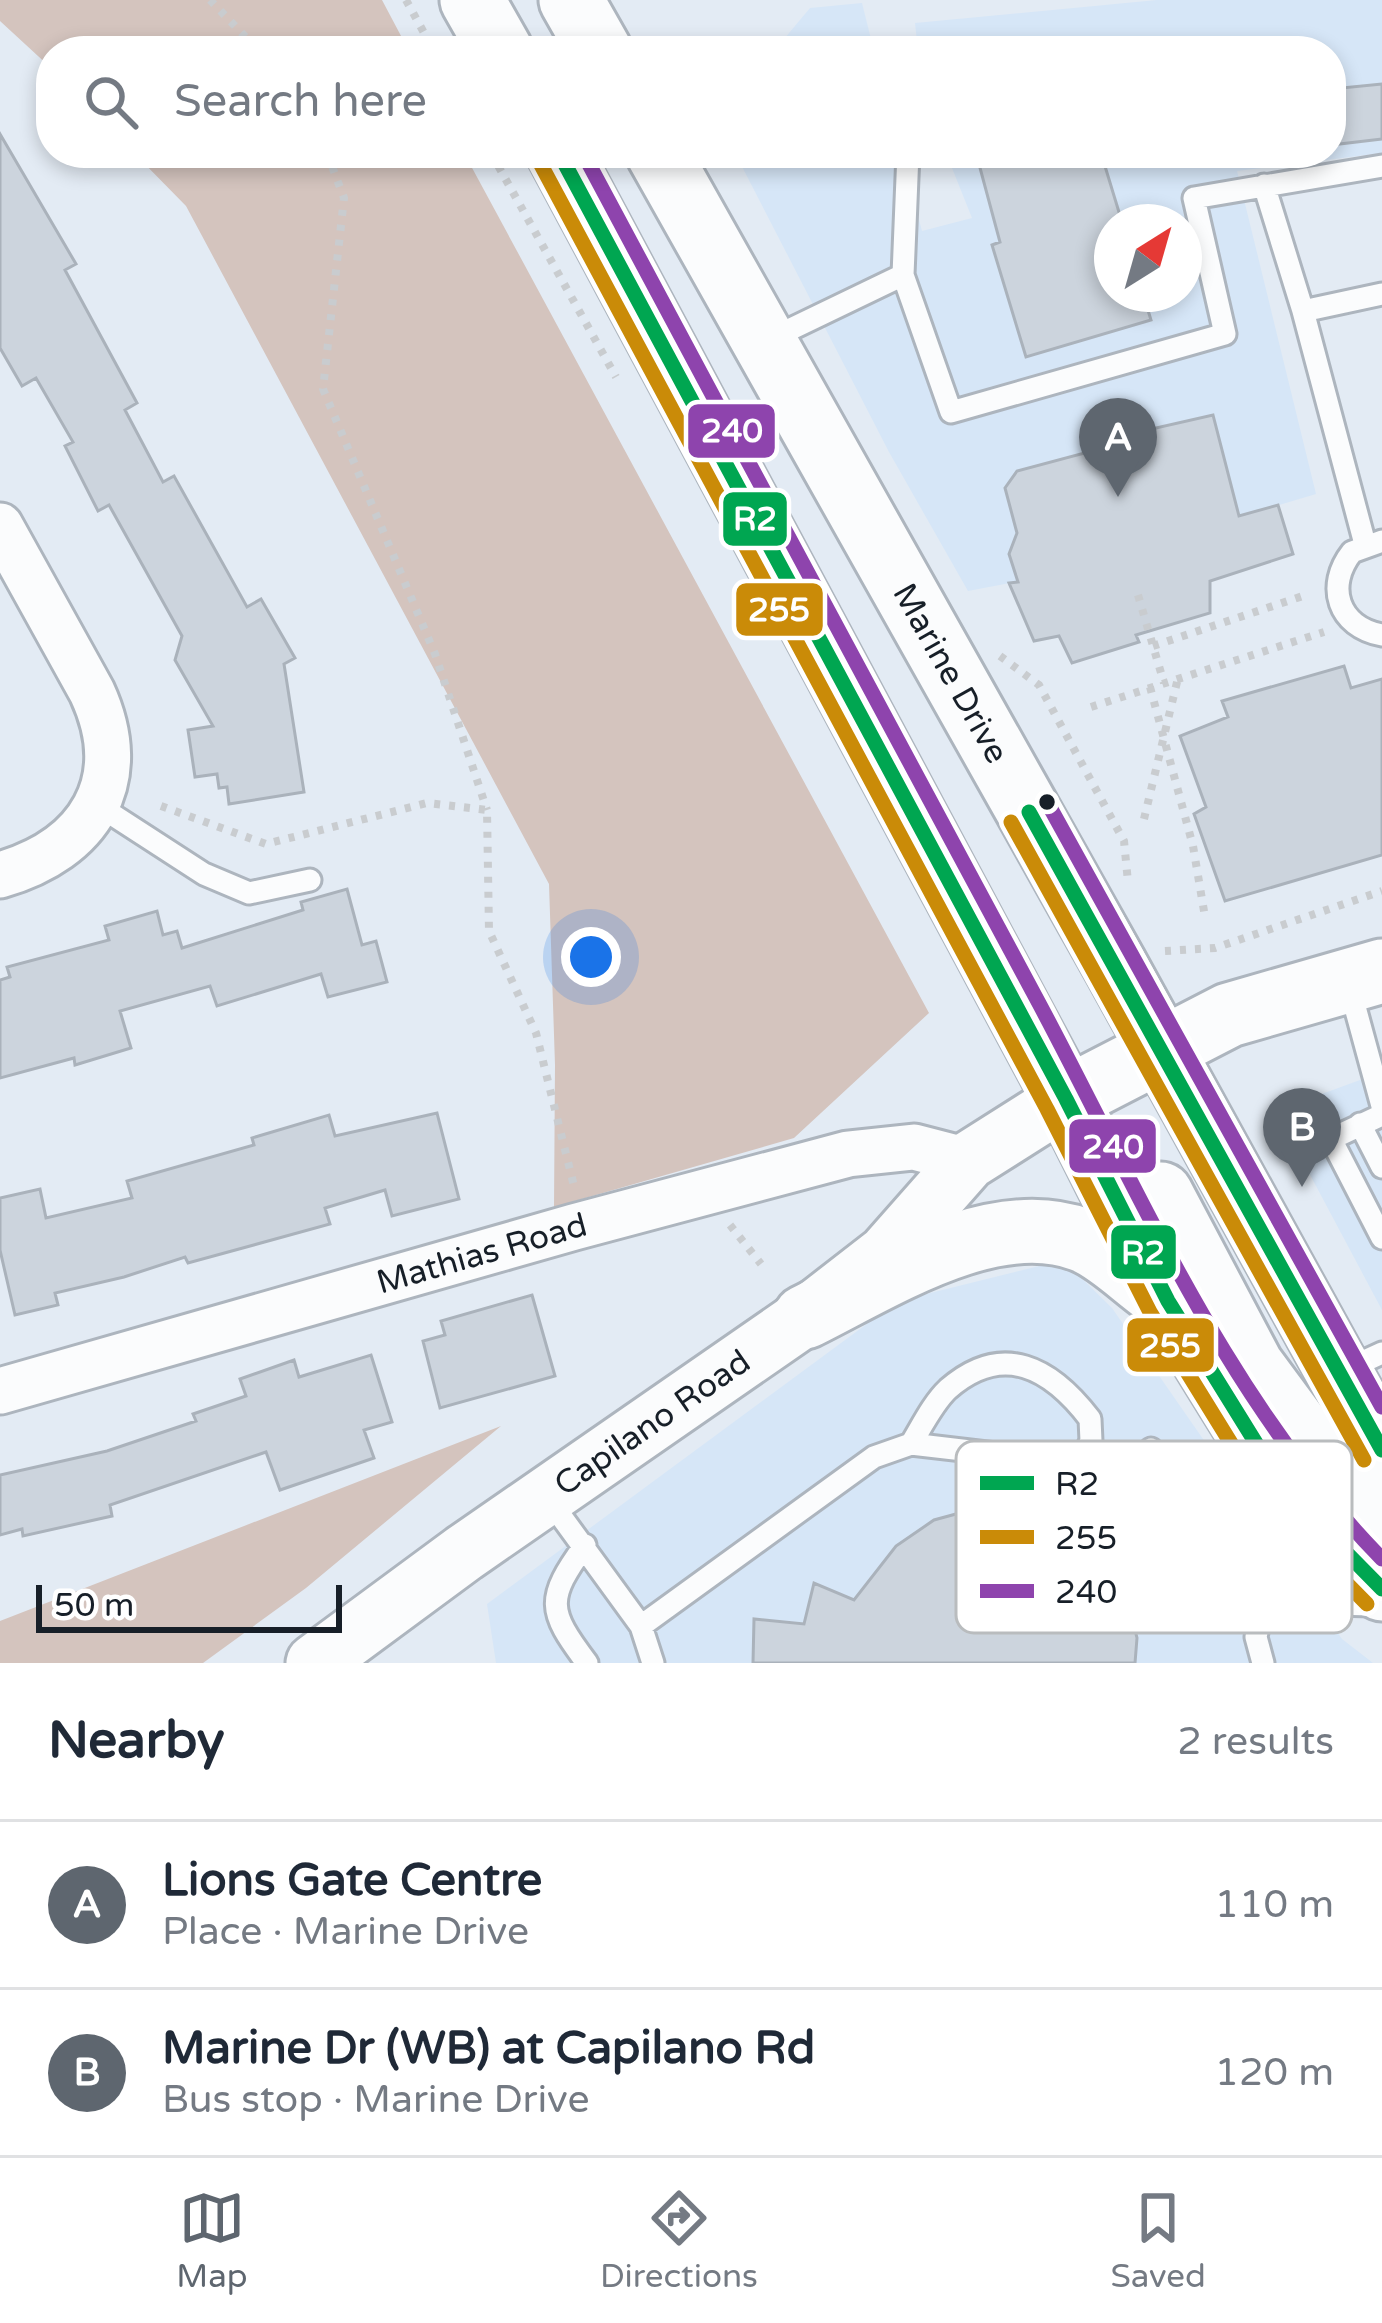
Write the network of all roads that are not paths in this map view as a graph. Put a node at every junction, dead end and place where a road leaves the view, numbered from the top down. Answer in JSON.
{"nodes":[{"id":1,"x":472,"y":0,"type":"edge"},
{"id":2,"x":572,"y":0,"type":"edge"},
{"id":3,"x":492,"y":36,"type":"edge"},
{"id":4,"x":592,"y":36,"type":"edge"},
{"id":5,"x":1382,"y":166,"type":"edge"},
{"id":6,"x":567,"y":168,"type":"edge"},
{"id":7,"x":666,"y":168,"type":"edge"},
{"id":8,"x":907,"y":168,"type":"edge"},
{"id":9,"x":1264,"y":185,"type":"junction"},
{"id":10,"x":903,"y":275,"type":"junction"},
{"id":11,"x":1382,"y":294,"type":"edge"},
{"id":12,"x":1303,"y":311,"type":"junction"},
{"id":13,"x":764,"y":342,"type":"junction"},
{"id":14,"x":0,"y":526,"type":"edge"},
{"id":15,"x":1374,"y":543,"type":"edge"},
{"id":16,"x":1382,"y":635,"type":"edge"},
{"id":17,"x":100,"y":795,"type":"junction"},
{"id":18,"x":0,"y":875,"type":"edge"},
{"id":19,"x":310,"y":880,"type":"dead end"},
{"id":20,"x":1365,"y":976,"type":"edge"},
{"id":21,"x":1162,"y":1049,"type":"junction"},
{"id":22,"x":1066,"y":1099,"type":"junction"},
{"id":23,"x":1382,"y":1110,"type":"edge"},
{"id":24,"x":1360,"y":1124,"type":"junction"},
{"id":25,"x":968,"y":1161,"type":"junction"},
{"id":26,"x":1382,"y":1167,"type":"edge"},
{"id":27,"x":1382,"y":1238,"type":"edge"},
{"id":28,"x":1168,"y":1301,"type":"junction"},
{"id":29,"x":805,"y":1317,"type":"junction"},
{"id":30,"x":1361,"y":1363,"type":"edge"},
{"id":31,"x":0,"y":1391,"type":"edge"},
{"id":32,"x":1091,"y":1441,"type":"edge"},
{"id":33,"x":1254,"y":1441,"type":"edge"},
{"id":34,"x":1308,"y":1441,"type":"edge"},
{"id":35,"x":910,"y":1444,"type":"junction"},
{"id":36,"x":956,"y":1449,"type":"edge"},
{"id":37,"x":1382,"y":1450,"type":"edge"},
{"id":38,"x":1352,"y":1494,"type":"edge"},
{"id":39,"x":546,"y":1496,"type":"junction"},
{"id":40,"x":1382,"y":1522,"type":"edge"},
{"id":41,"x":585,"y":1545,"type":"junction"},
{"id":42,"x":1352,"y":1559,"type":"edge"},
{"id":43,"x":1382,"y":1589,"type":"edge"},
{"id":44,"x":1382,"y":1604,"type":"edge"},
{"id":45,"x":1352,"y":1607,"type":"edge"},
{"id":46,"x":641,"y":1626,"type":"junction"},
{"id":47,"x":1257,"y":1633,"type":"edge"},
{"id":48,"x":315,"y":1663,"type":"edge"},
{"id":49,"x":587,"y":1663,"type":"edge"},
{"id":50,"x":653,"y":1663,"type":"edge"},
{"id":51,"x":1263,"y":1663,"type":"edge"}],
"edges":[{"from":1,"to":3,"type":"main road"},
{"from":2,"to":4,"type":"main road"},
{"from":5,"to":9,"type":"lane"},
{"from":6,"to":22,"type":"main road"},
{"from":7,"to":13,"type":"main road","name":"Marine Drive"},
{"from":8,"to":10,"type":"lane"},
{"from":9,"to":10,"type":"lane"},
{"from":9,"to":12,"type":"lane"},
{"from":10,"to":13,"type":"lane"},
{"from":11,"to":12,"type":"lane"},
{"from":12,"to":15,"type":"lane"},
{"from":13,"to":21,"type":"main road","name":"Marine Drive"},
{"from":14,"to":17,"type":"street"},
{"from":15,"to":16,"type":"lane"},
{"from":17,"to":18,"type":"street"},
{"from":17,"to":19,"type":"lane"},
{"from":20,"to":21,"type":"main road"},
{"from":20,"to":23,"type":"lane"},
{"from":21,"to":22,"type":"main road"},
{"from":21,"to":30,"type":"main road","name":"Marine Drive"},
{"from":22,"to":25,"type":"street","name":"Capilano Road"},
{"from":22,"to":28,"type":"main road"},
{"from":22,"to":34,"type":"main road"},
{"from":23,"to":24,"type":"lane"},
{"from":24,"to":26,"type":"lane"},
{"from":24,"to":27,"type":"lane"},
{"from":25,"to":29,"type":"street","name":"Capilano Road"},
{"from":25,"to":31,"type":"street","name":"Mathias Road"},
{"from":28,"to":29,"type":"main road"},
{"from":28,"to":33,"type":"main road"},
{"from":29,"to":39,"type":"street","name":"Capilano Road"},
{"from":30,"to":37,"type":"main road","name":"Marine Drive"},
{"from":32,"to":35,"type":"lane"},
{"from":35,"to":36,"type":"lane"},
{"from":35,"to":46,"type":"lane"},
{"from":38,"to":40,"type":"main road"},
{"from":39,"to":41,"type":"lane"},
{"from":39,"to":48,"type":"street","name":"Capilano Road"},
{"from":41,"to":46,"type":"lane"},
{"from":41,"to":49,"type":"lane"},
{"from":42,"to":43,"type":"main road"},
{"from":44,"to":45,"type":"lane"},
{"from":46,"to":50,"type":"lane"},
{"from":47,"to":51,"type":"lane"}]}
